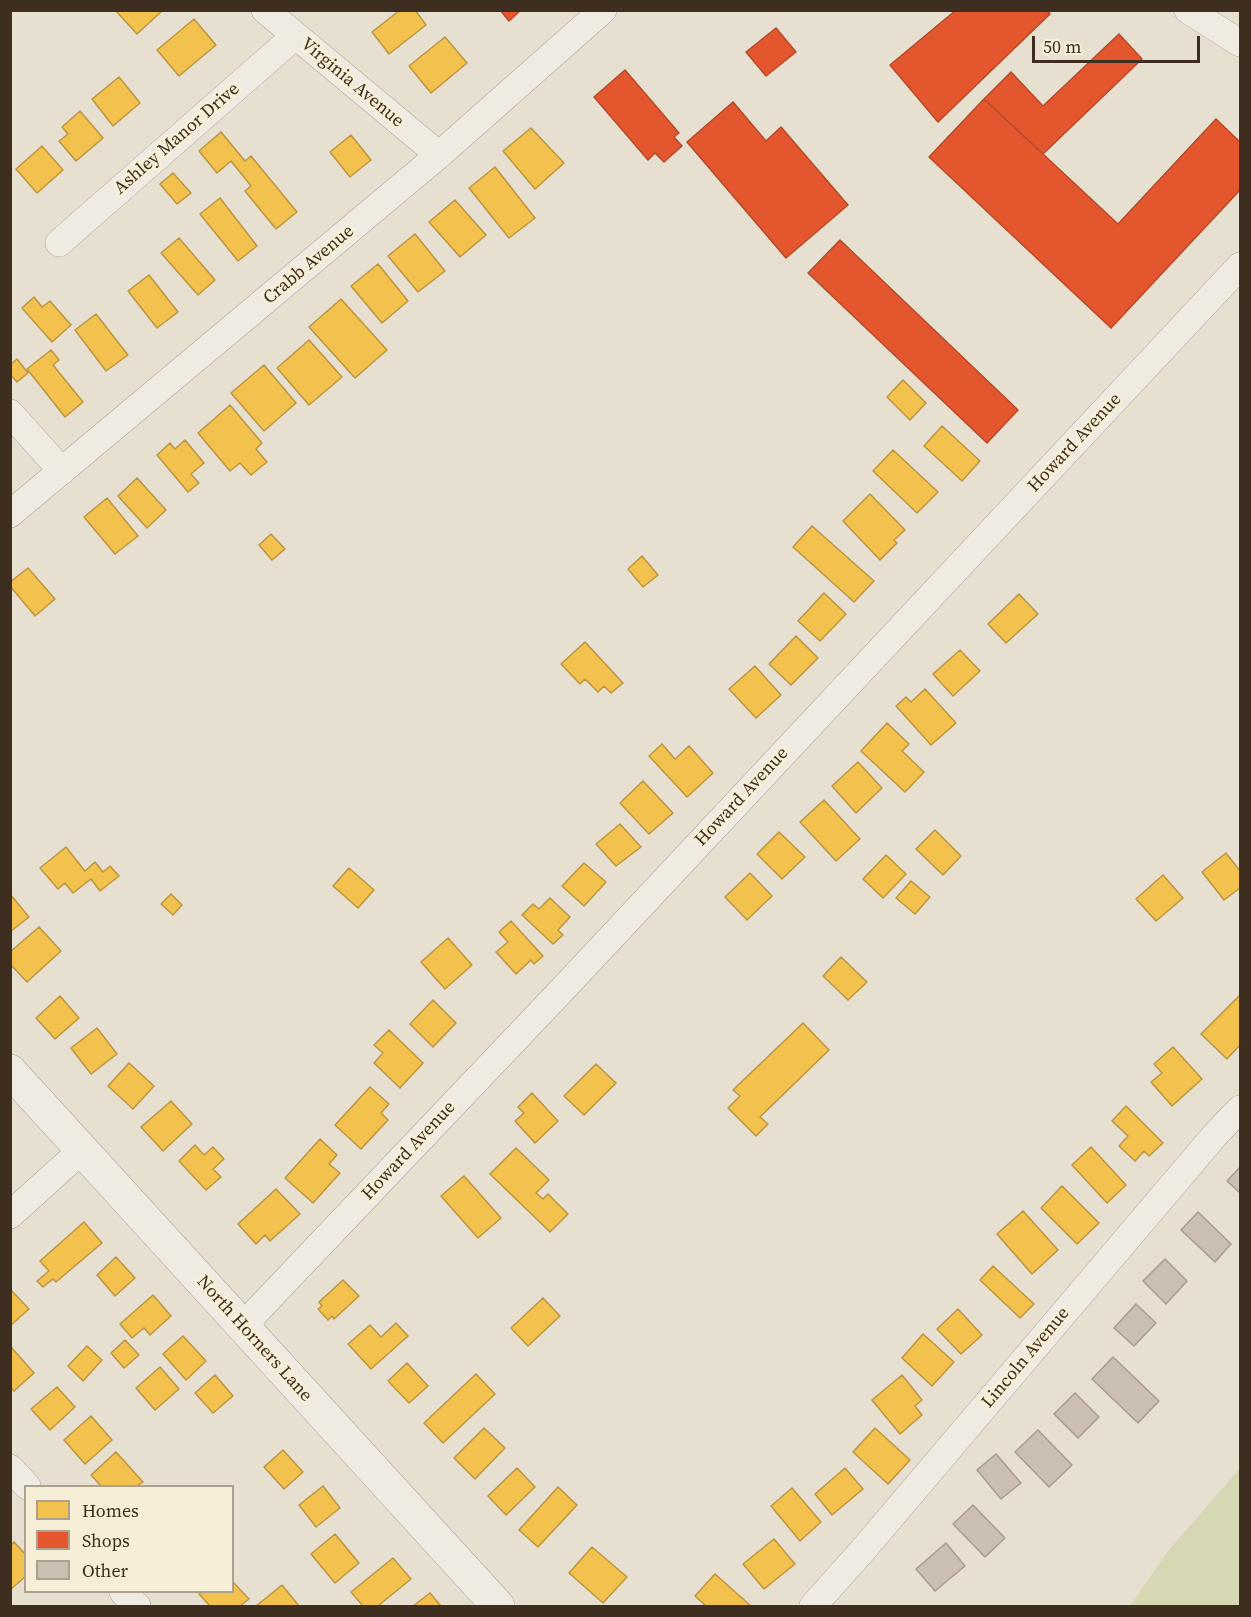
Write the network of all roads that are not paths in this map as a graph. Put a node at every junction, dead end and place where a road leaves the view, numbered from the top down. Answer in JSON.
{"nodes":[{"id":1,"x":265,"y":10,"type":"edge"},
{"id":2,"x":603,"y":10,"type":"edge"},
{"id":3,"x":1188,"y":10,"type":"edge"},
{"id":4,"x":295,"y":36,"type":"junction"},
{"id":5,"x":1240,"y":43,"type":"edge"},
{"id":6,"x":439,"y":155,"type":"junction"},
{"id":7,"x":59,"y":243,"type":"dead end"},
{"id":8,"x":1240,"y":266,"type":"edge"},
{"id":9,"x":10,"y":413,"type":"edge"},
{"id":10,"x":62,"y":471,"type":"junction"},
{"id":11,"x":10,"y":514,"type":"edge"},
{"id":12,"x":10,"y":1071,"type":"edge"},
{"id":13,"x":1240,"y":1109,"type":"edge"},
{"id":14,"x":82,"y":1150,"type":"junction"},
{"id":15,"x":10,"y":1215,"type":"edge"},
{"id":16,"x":244,"y":1329,"type":"junction"},
{"id":17,"x":10,"y":1468,"type":"edge"},
{"id":18,"x":26,"y":1485,"type":"edge"},
{"id":19,"x":124,"y":1593,"type":"edge"},
{"id":20,"x":136,"y":1606,"type":"edge"},
{"id":21,"x":498,"y":1606,"type":"edge"},
{"id":22,"x":813,"y":1606,"type":"edge"}],
"edges":[{"from":1,"to":4,"type":"street","name":"Virginia Avenue"},
{"from":2,"to":6,"type":"street","name":"Crabb Avenue"},
{"from":3,"to":5,"type":"street"},
{"from":4,"to":6,"type":"street","name":"Virginia Avenue"},
{"from":4,"to":7,"type":"street","name":"Ashley Manor Drive"},
{"from":6,"to":10,"type":"street","name":"Crabb Avenue"},
{"from":8,"to":16,"type":"street","name":"Howard Avenue"},
{"from":9,"to":10,"type":"street"},
{"from":10,"to":11,"type":"street","name":"Crabb Avenue"},
{"from":12,"to":14,"type":"street","name":"North Horners Lane"},
{"from":13,"to":22,"type":"street","name":"Lincoln Avenue"},
{"from":14,"to":15,"type":"street"},
{"from":14,"to":16,"type":"street","name":"North Horners Lane"},
{"from":16,"to":21,"type":"street","name":"North Horners Lane"},
{"from":17,"to":18,"type":"street"},
{"from":19,"to":20,"type":"street"}]}
